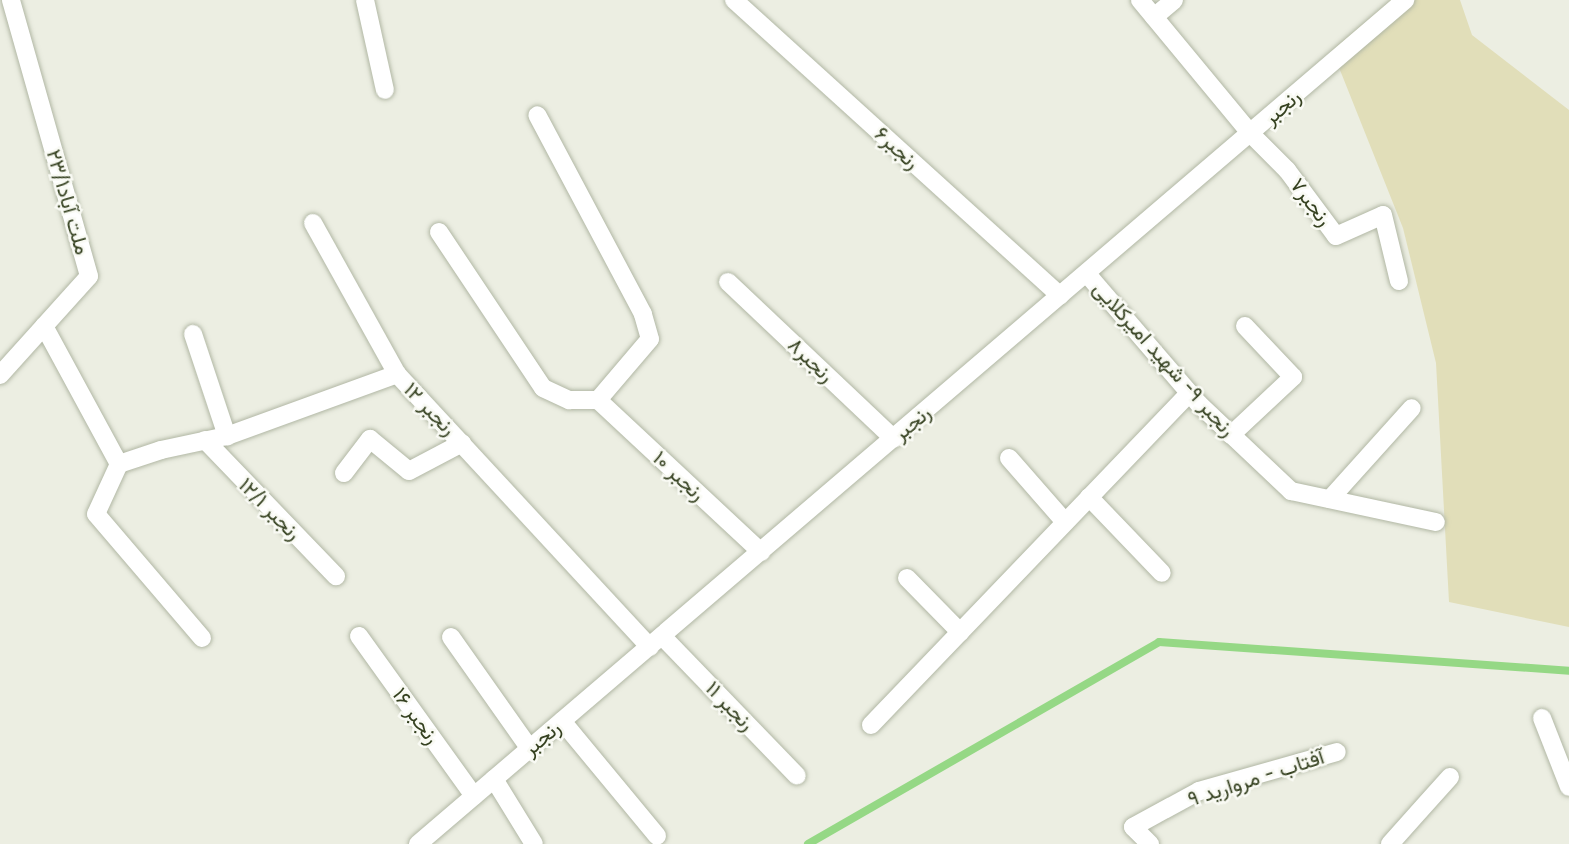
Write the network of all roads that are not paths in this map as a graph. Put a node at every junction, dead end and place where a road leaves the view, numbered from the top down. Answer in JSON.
{"nodes":[{"id":1,"x":11,"y":0,"type":"edge"},
{"id":2,"x":365,"y":0,"type":"edge"},
{"id":3,"x":734,"y":0,"type":"edge"},
{"id":4,"x":1140,"y":0,"type":"edge"},
{"id":5,"x":1174,"y":0,"type":"edge"},
{"id":6,"x":1405,"y":0,"type":"edge"},
{"id":7,"x":1154,"y":17,"type":"junction"},
{"id":8,"x":386,"y":90,"type":"dead end"},
{"id":9,"x":537,"y":115,"type":"dead end"},
{"id":10,"x":1251,"y":134,"type":"junction"},
{"id":11,"x":313,"y":223,"type":"dead end"},
{"id":12,"x":439,"y":232,"type":"dead end"},
{"id":13,"x":1088,"y":274,"type":"junction"},
{"id":14,"x":1399,"y":281,"type":"dead end"},
{"id":15,"x":728,"y":282,"type":"dead end"},
{"id":16,"x":1060,"y":297,"type":"junction"},
{"id":17,"x":44,"y":326,"type":"junction"},
{"id":18,"x":1245,"y":326,"type":"dead end"},
{"id":19,"x":193,"y":334,"type":"dead end"},
{"id":20,"x":397,"y":374,"type":"junction"},
{"id":21,"x":0,"y":375,"type":"edge"},
{"id":22,"x":1190,"y":393,"type":"junction"},
{"id":23,"x":598,"y":400,"type":"junction"},
{"id":24,"x":1412,"y":408,"type":"dead end"},
{"id":25,"x":1231,"y":435,"type":"junction"},
{"id":26,"x":227,"y":436,"type":"junction"},
{"id":27,"x":894,"y":439,"type":"junction"},
{"id":28,"x":205,"y":441,"type":"junction"},
{"id":29,"x":462,"y":443,"type":"junction"},
{"id":30,"x":1009,"y":458,"type":"dead end"},
{"id":31,"x":119,"y":464,"type":"junction"},
{"id":32,"x":344,"y":473,"type":"dead end"},
{"id":33,"x":1089,"y":498,"type":"junction"},
{"id":34,"x":1330,"y":499,"type":"junction"},
{"id":35,"x":1065,"y":522,"type":"junction"},
{"id":36,"x":1436,"y":522,"type":"dead end"},
{"id":37,"x":761,"y":552,"type":"junction"},
{"id":38,"x":1162,"y":573,"type":"dead end"},
{"id":39,"x":336,"y":576,"type":"dead end"},
{"id":40,"x":907,"y":579,"type":"dead end"},
{"id":41,"x":960,"y":633,"type":"junction"},
{"id":42,"x":359,"y":636,"type":"dead end"},
{"id":43,"x":451,"y":637,"type":"dead end"},
{"id":44,"x":202,"y":638,"type":"dead end"},
{"id":45,"x":656,"y":641,"type":"junction"},
{"id":46,"x":1542,"y":718,"type":"dead end"},
{"id":47,"x":562,"y":721,"type":"junction"},
{"id":48,"x":871,"y":725,"type":"dead end"},
{"id":49,"x":530,"y":749,"type":"junction"},
{"id":50,"x":1337,"y":752,"type":"dead end"},
{"id":51,"x":797,"y":776,"type":"dead end"},
{"id":52,"x":1450,"y":777,"type":"dead end"},
{"id":53,"x":494,"y":779,"type":"junction"},
{"id":54,"x":1569,"y":787,"type":"edge"},
{"id":55,"x":474,"y":796,"type":"junction"},
{"id":56,"x":657,"y":836,"type":"dead end"},
{"id":57,"x":418,"y":844,"type":"edge"},
{"id":58,"x":534,"y":844,"type":"edge"},
{"id":59,"x":1150,"y":844,"type":"edge"},
{"id":60,"x":1390,"y":844,"type":"edge"}],
"edges":[{"from":1,"to":17,"type":"street","name":"ملت آباد۲۳/۱"},
{"from":2,"to":8,"type":"street"},
{"from":3,"to":16,"type":"street","name":"رنجبر۶"},
{"from":4,"to":7,"type":"street"},
{"from":5,"to":7,"type":"street"},
{"from":6,"to":10,"type":"street","name":"رنجبر"},
{"from":7,"to":10,"type":"street"},
{"from":9,"to":23,"type":"street"},
{"from":10,"to":13,"type":"street","name":"رنجبر"},
{"from":10,"to":14,"type":"street","name":"رنجبر۷"},
{"from":11,"to":20,"type":"street"},
{"from":12,"to":23,"type":"street"},
{"from":13,"to":16,"type":"street","name":"رنجبر"},
{"from":13,"to":22,"type":"street","name":"رنجبر ۹- شهید امیرکلایی"},
{"from":15,"to":27,"type":"street","name":"رنجبر۸"},
{"from":16,"to":27,"type":"street","name":"رنجبر"},
{"from":17,"to":21,"type":"street","name":"ملت آباد۲۳/۱"},
{"from":17,"to":31,"type":"street"},
{"from":18,"to":25,"type":"street"},
{"from":19,"to":26,"type":"street"},
{"from":20,"to":26,"type":"street","name":"رنجبر ۱۲"},
{"from":20,"to":29,"type":"street","name":"رنجبر ۱۲"},
{"from":22,"to":25,"type":"street","name":"رنجبر ۹- شهید امیرکلایی"},
{"from":22,"to":33,"type":"street"},
{"from":23,"to":37,"type":"street","name":"رنجبر ۱۰"},
{"from":24,"to":34,"type":"street"},
{"from":25,"to":34,"type":"street","name":"رنجبر ۹- شهید امیرکلایی"},
{"from":26,"to":28,"type":"street","name":"رنجبر ۱۲"},
{"from":27,"to":37,"type":"street","name":"رنجبر"},
{"from":28,"to":31,"type":"street","name":"رنجبر ۱۲"},
{"from":28,"to":39,"type":"street","name":"رنجبر ۱۲/۱"},
{"from":29,"to":32,"type":"street"},
{"from":29,"to":45,"type":"street","name":"رنجبر ۱۲"},
{"from":30,"to":35,"type":"street"},
{"from":31,"to":44,"type":"street"},
{"from":33,"to":35,"type":"street"},
{"from":33,"to":38,"type":"street"},
{"from":34,"to":36,"type":"street","name":"رنجبر ۹- شهید امیرکلایی"},
{"from":35,"to":41,"type":"street"},
{"from":37,"to":45,"type":"street","name":"رنجبر"},
{"from":40,"to":41,"type":"street"},
{"from":41,"to":48,"type":"street"},
{"from":42,"to":55,"type":"street","name":"رنجبر ۱۶"},
{"from":43,"to":49,"type":"street"},
{"from":45,"to":47,"type":"street","name":"رنجبر"},
{"from":45,"to":51,"type":"street","name":"رنجبر ۱۱"},
{"from":46,"to":54,"type":"street"},
{"from":47,"to":49,"type":"street","name":"رنجبر"},
{"from":47,"to":56,"type":"street"},
{"from":49,"to":53,"type":"street","name":"رنجبر"},
{"from":50,"to":59,"type":"street","name":"آفتاب - مروارید ۹"},
{"from":52,"to":60,"type":"street"},
{"from":53,"to":55,"type":"street","name":"رنجبر"},
{"from":53,"to":58,"type":"street"},
{"from":55,"to":57,"type":"street","name":"رنجبر"}]}
